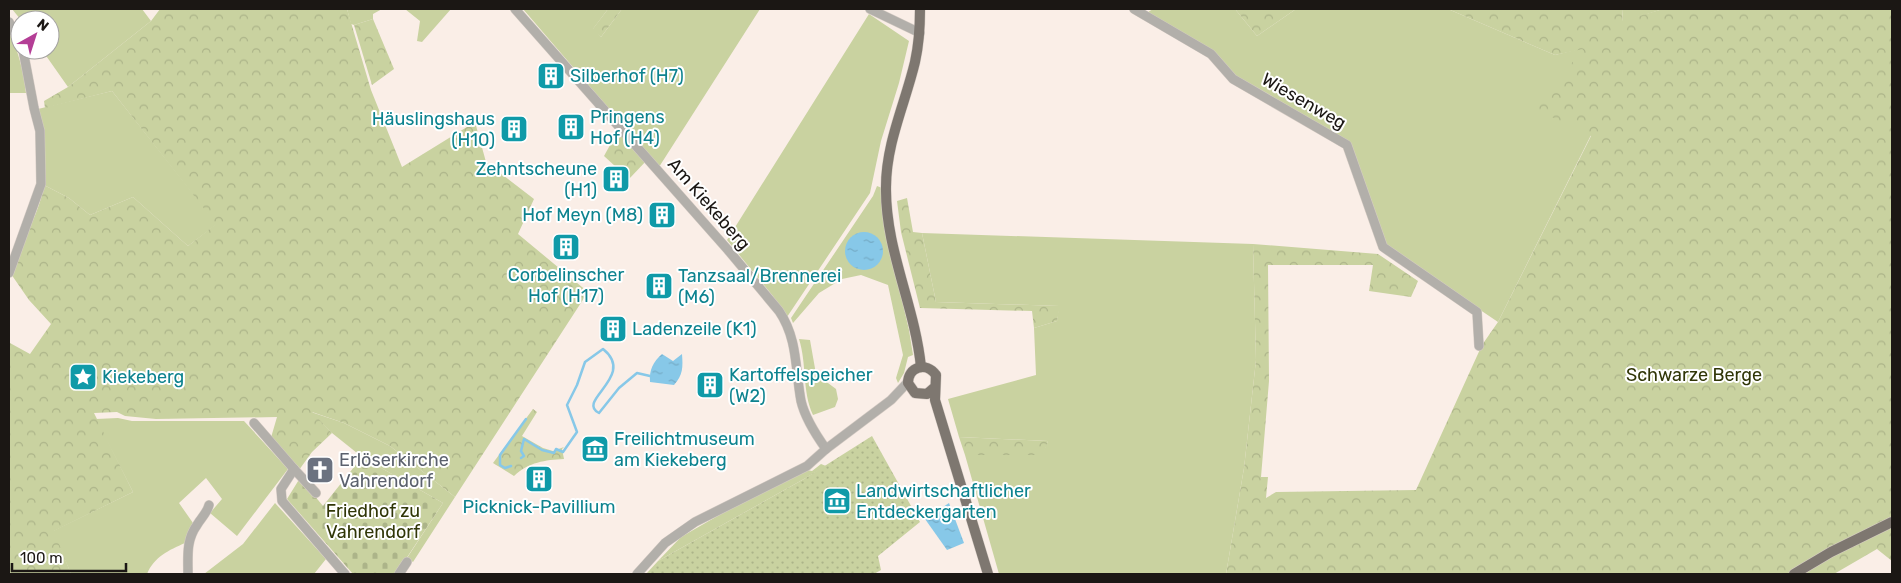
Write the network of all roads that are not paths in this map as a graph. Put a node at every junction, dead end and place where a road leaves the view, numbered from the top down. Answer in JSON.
{"nodes":[{"id":1,"x":515,"y":9,"type":"edge"},
{"id":2,"x":870,"y":9,"type":"edge"},
{"id":3,"x":920,"y":9,"type":"edge"},
{"id":4,"x":1134,"y":9,"type":"edge"},
{"id":5,"x":920,"y":33,"type":"junction"},
{"id":6,"x":24,"y":60,"type":"edge"},
{"id":7,"x":9,"y":273,"type":"edge"},
{"id":8,"x":1479,"y":346,"type":"dead end"},
{"id":9,"x":921,"y":367,"type":"junction"},
{"id":10,"x":908,"y":382,"type":"junction"},
{"id":11,"x":935,"y":387,"type":"junction"},
{"id":12,"x":918,"y":394,"type":"junction"},
{"id":13,"x":891,"y":400,"type":"junction"},
{"id":14,"x":254,"y":424,"type":"dead end"},
{"id":15,"x":947,"y":434,"type":"junction"},
{"id":16,"x":826,"y":449,"type":"junction"},
{"id":17,"x":294,"y":469,"type":"junction"},
{"id":18,"x":316,"y":493,"type":"dead end"},
{"id":19,"x":209,"y":505,"type":"dead end"},
{"id":20,"x":1892,"y":522,"type":"edge"},
{"id":21,"x":407,"y":562,"type":"dead end"},
{"id":22,"x":188,"y":574,"type":"edge"},
{"id":23,"x":345,"y":574,"type":"edge"},
{"id":24,"x":399,"y":574,"type":"edge"},
{"id":25,"x":637,"y":574,"type":"edge"},
{"id":26,"x":988,"y":574,"type":"edge"},
{"id":27,"x":1794,"y":574,"type":"edge"}],
"edges":[{"from":1,"to":16,"type":"street","name":"Am Kiekeberg"},
{"from":2,"to":5,"type":"street"},
{"from":3,"to":5,"type":"main road"},
{"from":4,"to":8,"type":"street","name":"Wiesenweg"},
{"from":5,"to":9,"type":"main road"},
{"from":6,"to":7,"type":"street"},
{"from":9,"to":10,"type":"main road"},
{"from":9,"to":11,"type":"main road"},
{"from":10,"to":12,"type":"main road"},
{"from":10,"to":13,"type":"street"},
{"from":11,"to":12,"type":"main road"},
{"from":11,"to":15,"type":"main road"},
{"from":12,"to":13,"type":"street"},
{"from":12,"to":15,"type":"main road"},
{"from":13,"to":16,"type":"street"},
{"from":14,"to":17,"type":"street"},
{"from":15,"to":26,"type":"main road"},
{"from":16,"to":25,"type":"street"},
{"from":17,"to":18,"type":"street"},
{"from":17,"to":23,"type":"street"},
{"from":19,"to":22,"type":"street"},
{"from":20,"to":27,"type":"main road"},
{"from":21,"to":24,"type":"street"}]}
